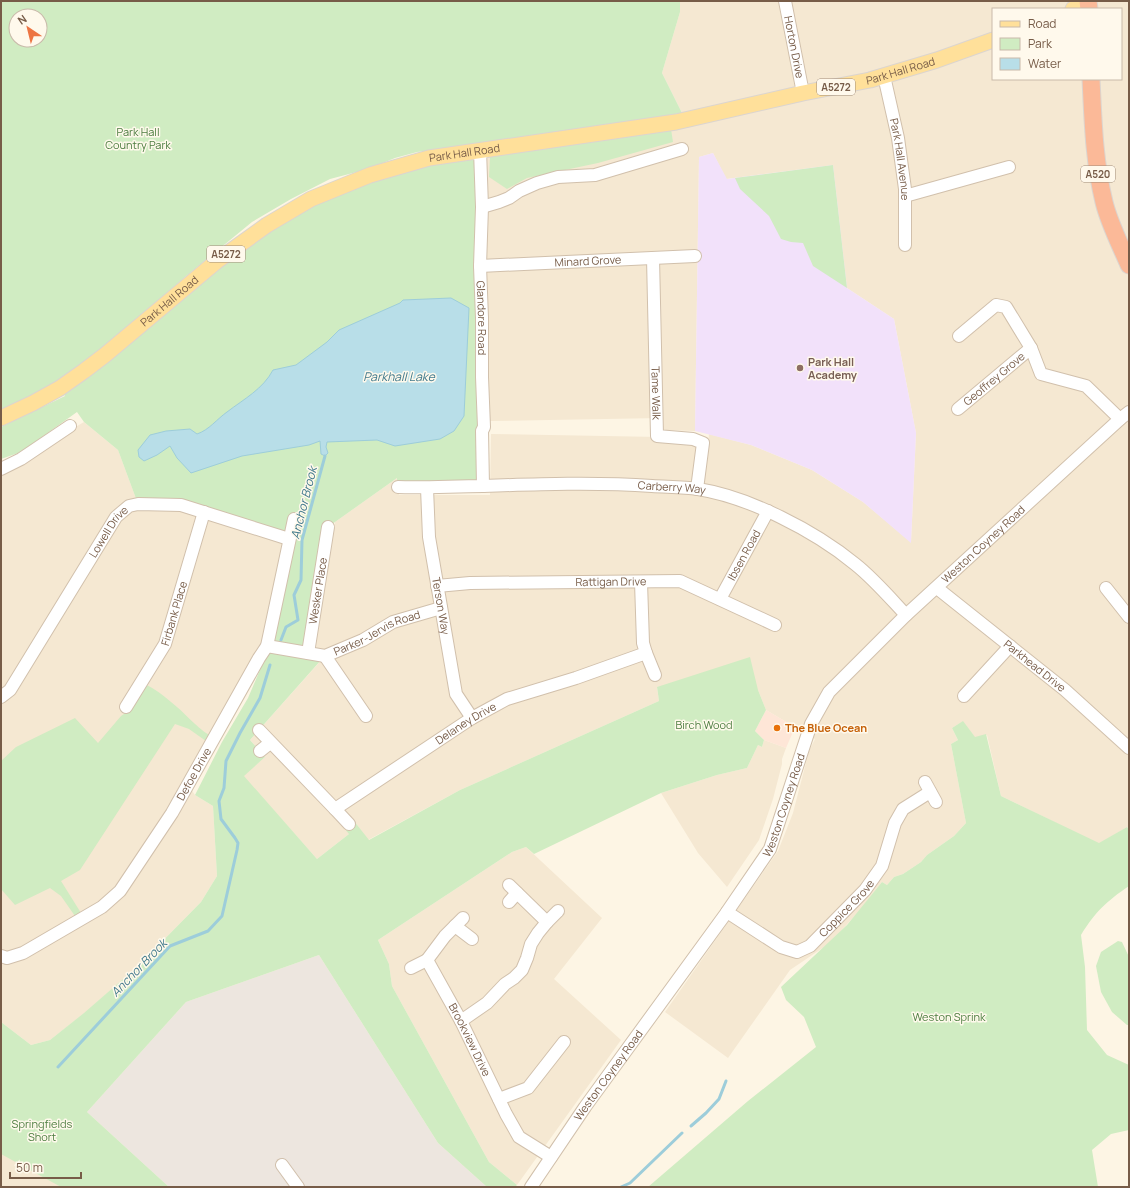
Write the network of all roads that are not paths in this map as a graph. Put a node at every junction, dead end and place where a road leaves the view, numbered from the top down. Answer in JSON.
{"nodes":[{"id":1,"x":785,"y":1,"type":"edge"},
{"id":2,"x":992,"y":40,"type":"edge"},
{"id":3,"x":884,"y":76,"type":"junction"},
{"id":4,"x":1091,"y":80,"type":"edge"},
{"id":5,"x":803,"y":93,"type":"junction"},
{"id":6,"x":682,"y":149,"type":"dead end"},
{"id":7,"x":480,"y":150,"type":"junction"},
{"id":8,"x":1009,"y":167,"type":"dead end"},
{"id":9,"x":905,"y":196,"type":"junction"},
{"id":10,"x":482,"y":207,"type":"junction"},
{"id":11,"x":905,"y":245,"type":"dead end"},
{"id":12,"x":695,"y":256,"type":"dead end"},
{"id":13,"x":653,"y":258,"type":"junction"},
{"id":14,"x":1129,"y":265,"type":"edge"},
{"id":15,"x":480,"y":266,"type":"junction"},
{"id":16,"x":959,"y":336,"type":"dead end"},
{"id":17,"x":1031,"y":348,"type":"junction"},
{"id":18,"x":958,"y":409,"type":"dead end"},
{"id":19,"x":1124,"y":416,"type":"edge"},
{"id":20,"x":1,"y":418,"type":"edge"},
{"id":21,"x":70,"y":426,"type":"dead end"},
{"id":22,"x":1,"y":469,"type":"edge"},
{"id":23,"x":483,"y":486,"type":"junction"},
{"id":24,"x":398,"y":487,"type":"dead end"},
{"id":25,"x":427,"y":488,"type":"junction"},
{"id":26,"x":697,"y":489,"type":"junction"},
{"id":27,"x":768,"y":511,"type":"junction"},
{"id":28,"x":204,"y":512,"type":"junction"},
{"id":29,"x":294,"y":519,"type":"dead end"},
{"id":30,"x":328,"y":528,"type":"dead end"},
{"id":31,"x":289,"y":539,"type":"junction"},
{"id":32,"x":641,"y":582,"type":"junction"},
{"id":33,"x":437,"y":586,"type":"junction"},
{"id":34,"x":937,"y":588,"type":"junction"},
{"id":35,"x":1106,"y":588,"type":"dead end"},
{"id":36,"x":720,"y":600,"type":"junction"},
{"id":37,"x":441,"y":608,"type":"junction"},
{"id":38,"x":906,"y":615,"type":"junction"},
{"id":39,"x":1129,"y":617,"type":"edge"},
{"id":40,"x":775,"y":625,"type":"dead end"},
{"id":41,"x":267,"y":646,"type":"junction"},
{"id":42,"x":1010,"y":646,"type":"junction"},
{"id":43,"x":308,"y":653,"type":"junction"},
{"id":44,"x":646,"y":653,"type":"junction"},
{"id":45,"x":325,"y":656,"type":"junction"},
{"id":46,"x":655,"y":675,"type":"dead end"},
{"id":47,"x":964,"y":696,"type":"dead end"},
{"id":48,"x":1,"y":697,"type":"edge"},
{"id":49,"x":126,"y":707,"type":"dead end"},
{"id":50,"x":366,"y":716,"type":"dead end"},
{"id":51,"x":472,"y":718,"type":"junction"},
{"id":52,"x":259,"y":730,"type":"dead end"},
{"id":53,"x":270,"y":743,"type":"junction"},
{"id":54,"x":1129,"y":748,"type":"edge"},
{"id":55,"x":260,"y":751,"type":"dead end"},
{"id":56,"x":930,"y":792,"type":"dead end"},
{"id":57,"x":335,"y":809,"type":"junction"},
{"id":58,"x":349,"y":824,"type":"dead end"},
{"id":59,"x":512,"y":893,"type":"dead end"},
{"id":60,"x":558,"y":911,"type":"dead end"},
{"id":61,"x":727,"y":912,"type":"junction"},
{"id":62,"x":547,"y":922,"type":"junction"},
{"id":63,"x":472,"y":939,"type":"dead end"},
{"id":64,"x":1,"y":956,"type":"edge"},
{"id":65,"x":427,"y":960,"type":"junction"},
{"id":66,"x":411,"y":968,"type":"dead end"},
{"id":67,"x":461,"y":1021,"type":"junction"},
{"id":68,"x":564,"y":1042,"type":"dead end"},
{"id":69,"x":499,"y":1099,"type":"junction"},
{"id":70,"x":551,"y":1157,"type":"junction"},
{"id":71,"x":282,"y":1165,"type":"dead end"},
{"id":72,"x":298,"y":1187,"type":"edge"},
{"id":73,"x":531,"y":1187,"type":"edge"}],
"edges":[{"from":1,"to":5,"type":"street","name":"Horton Drive"},
{"from":2,"to":3,"type":"main road","name":"Park Hall Road","number":"A5272"},
{"from":3,"to":5,"type":"main road","name":"Park Hall Road","number":"A5272"},
{"from":3,"to":9,"type":"street","name":"Park Hall Avenue"},
{"from":4,"to":14,"type":"highway","number":"A520"},
{"from":5,"to":7,"type":"main road","name":"Park Hall Road","number":"A5272"},
{"from":6,"to":10,"type":"street"},
{"from":7,"to":10,"type":"street","name":"Glandore Road"},
{"from":7,"to":20,"type":"main road","name":"Park Hall Road","number":"A5272"},
{"from":8,"to":9,"type":"street"},
{"from":9,"to":11,"type":"street","name":"Park Hall Avenue"},
{"from":10,"to":15,"type":"street","name":"Glandore Road"},
{"from":12,"to":13,"type":"street","name":"Minard Grove"},
{"from":13,"to":15,"type":"street","name":"Minard Grove"},
{"from":13,"to":26,"type":"street","name":"Tame Walk"},
{"from":15,"to":23,"type":"street","name":"Glandore Road"},
{"from":16,"to":17,"type":"street"},
{"from":17,"to":18,"type":"street","name":"Geoffrey Grove"},
{"from":17,"to":19,"type":"street"},
{"from":19,"to":34,"type":"street","name":"Weston Coyney Road"},
{"from":21,"to":22,"type":"street"},
{"from":23,"to":25,"type":"street","name":"Carberry Way"},
{"from":23,"to":26,"type":"street","name":"Carberry Way"},
{"from":24,"to":25,"type":"street","name":"Carberry Way"},
{"from":25,"to":33,"type":"street","name":"Terson Way"},
{"from":26,"to":27,"type":"street","name":"Carberry Way"},
{"from":27,"to":36,"type":"street","name":"Ibsen Road"},
{"from":27,"to":38,"type":"street","name":"Carberry Way"},
{"from":28,"to":31,"type":"street","name":"Lowell Drive"},
{"from":28,"to":48,"type":"street","name":"Lowell Drive"},
{"from":28,"to":49,"type":"street","name":"Firbank Place"},
{"from":29,"to":31,"type":"street","name":"Defoe Drive"},
{"from":30,"to":43,"type":"street","name":"Wesker Place"},
{"from":31,"to":41,"type":"street","name":"Defoe Drive"},
{"from":32,"to":33,"type":"street","name":"Rattigan Drive"},
{"from":32,"to":36,"type":"street","name":"Rattigan Drive"},
{"from":32,"to":44,"type":"street"},
{"from":33,"to":37,"type":"street","name":"Terson Way"},
{"from":34,"to":38,"type":"street","name":"Weston Coyney Road"},
{"from":34,"to":42,"type":"street","name":"Parkhead Drive"},
{"from":35,"to":39,"type":"street"},
{"from":36,"to":40,"type":"street","name":"Rattigan Drive"},
{"from":37,"to":45,"type":"street","name":"Parker-Jervis Road"},
{"from":37,"to":51,"type":"street","name":"Terson Way"},
{"from":38,"to":61,"type":"street","name":"Weston Coyney Road"},
{"from":41,"to":43,"type":"street","name":"Parker-Jervis Road"},
{"from":41,"to":64,"type":"street","name":"Defoe Drive"},
{"from":42,"to":47,"type":"street"},
{"from":42,"to":54,"type":"street","name":"Parkhead Drive"},
{"from":43,"to":45,"type":"street","name":"Parker-Jervis Road"},
{"from":44,"to":46,"type":"street"},
{"from":44,"to":51,"type":"street","name":"Delaney Drive"},
{"from":45,"to":50,"type":"street"},
{"from":51,"to":57,"type":"street","name":"Delaney Drive"},
{"from":52,"to":53,"type":"street"},
{"from":53,"to":55,"type":"street"},
{"from":53,"to":57,"type":"street"},
{"from":56,"to":61,"type":"street","name":"Coppice Grove"},
{"from":57,"to":58,"type":"street"},
{"from":59,"to":62,"type":"street"},
{"from":60,"to":62,"type":"street"},
{"from":61,"to":70,"type":"street","name":"Weston Coyney Road"},
{"from":62,"to":67,"type":"street"},
{"from":63,"to":65,"type":"street"},
{"from":65,"to":66,"type":"street"},
{"from":65,"to":67,"type":"street","name":"Brookview Drive"},
{"from":67,"to":69,"type":"street","name":"Brookview Drive"},
{"from":68,"to":69,"type":"street"},
{"from":69,"to":70,"type":"street","name":"Brookview Drive"},
{"from":70,"to":73,"type":"street","name":"Weston Coyney Road"},
{"from":71,"to":72,"type":"street"}]}
